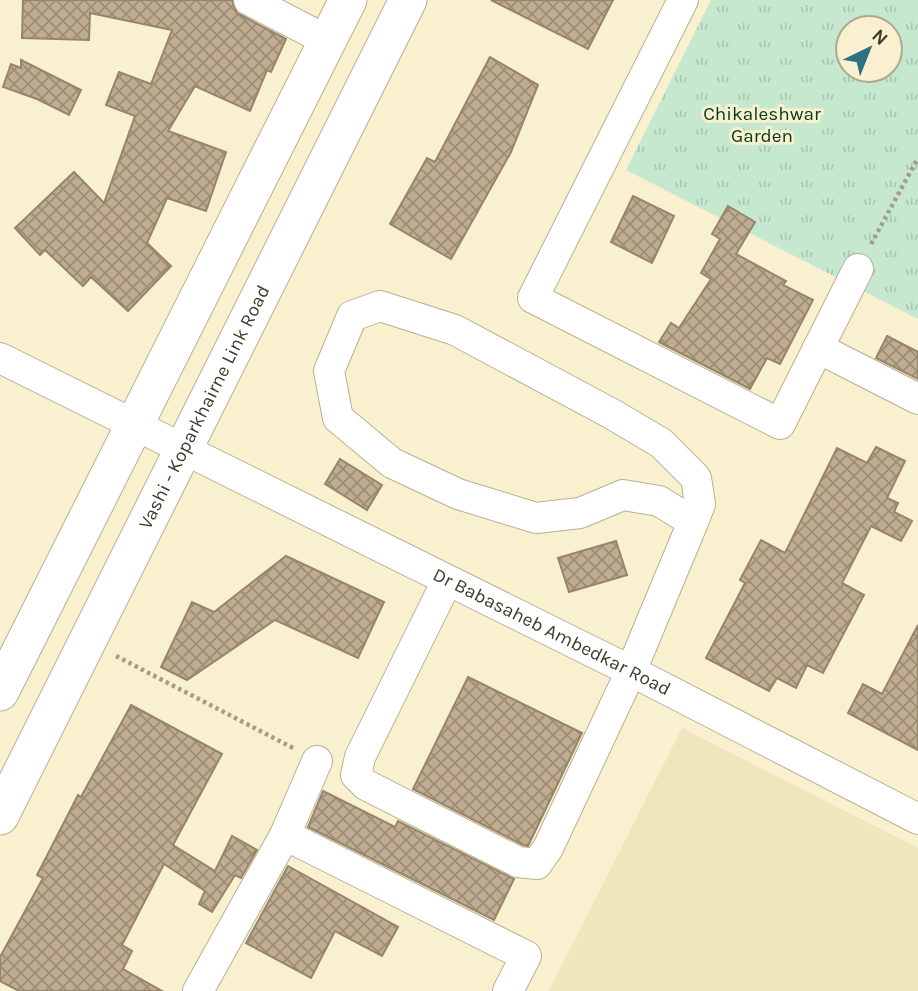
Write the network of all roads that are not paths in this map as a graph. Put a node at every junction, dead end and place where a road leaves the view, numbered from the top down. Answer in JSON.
{"nodes":[{"id":1,"x":249,"y":0,"type":"edge"},
{"id":2,"x":348,"y":0,"type":"edge"},
{"id":3,"x":408,"y":0,"type":"edge"},
{"id":4,"x":683,"y":0,"type":"edge"},
{"id":5,"x":328,"y":41,"type":"junction"},
{"id":6,"x":858,"y":270,"type":"road end"},
{"id":7,"x":818,"y":348,"type":"junction"},
{"id":8,"x":0,"y":358,"type":"edge"},
{"id":9,"x":918,"y":399,"type":"edge"},
{"id":10,"x":134,"y":425,"type":"junction"},
{"id":11,"x":184,"y":449,"type":"junction"},
{"id":12,"x":693,"y":522,"type":"junction"},
{"id":13,"x":447,"y":581,"type":"junction"},
{"id":14,"x":631,"y":671,"type":"junction"},
{"id":15,"x":0,"y":692,"type":"edge"},
{"id":16,"x":317,"y":761,"type":"road end"},
{"id":17,"x":0,"y":816,"type":"edge"},
{"id":18,"x":918,"y":819,"type":"edge"},
{"id":19,"x":285,"y":835,"type":"junction"},
{"id":20,"x":198,"y":991,"type":"edge"},
{"id":21,"x":508,"y":991,"type":"edge"}],
"edges":[{"from":1,"to":5,"type":"street"},
{"from":2,"to":5,"type":"main road"},
{"from":3,"to":11,"type":"main road","name":"Vashi - Koparkhairne Link Road"},
{"from":4,"to":7,"type":"street"},
{"from":5,"to":10,"type":"main road"},
{"from":6,"to":7,"type":"street"},
{"from":7,"to":9,"type":"street"},
{"from":8,"to":10,"type":"street","name":"Dr Babasaheb Ambedkar Road"},
{"from":10,"to":11,"type":"street","name":"Dr Babasaheb Ambedkar Road"},
{"from":10,"to":15,"type":"main road"},
{"from":11,"to":13,"type":"street","name":"Dr Babasaheb Ambedkar Road"},
{"from":11,"to":17,"type":"main road","name":"Vashi - Koparkhairne Link Road"},
{"from":12,"to":12,"type":"street"},
{"from":12,"to":14,"type":"street"},
{"from":13,"to":14,"type":"street","name":"Dr Babasaheb Ambedkar Road"},
{"from":13,"to":14,"type":"street"},
{"from":14,"to":18,"type":"street","name":"Dr Babasaheb Ambedkar Road"},
{"from":16,"to":19,"type":"street"},
{"from":19,"to":20,"type":"street"},
{"from":19,"to":21,"type":"street"}]}
